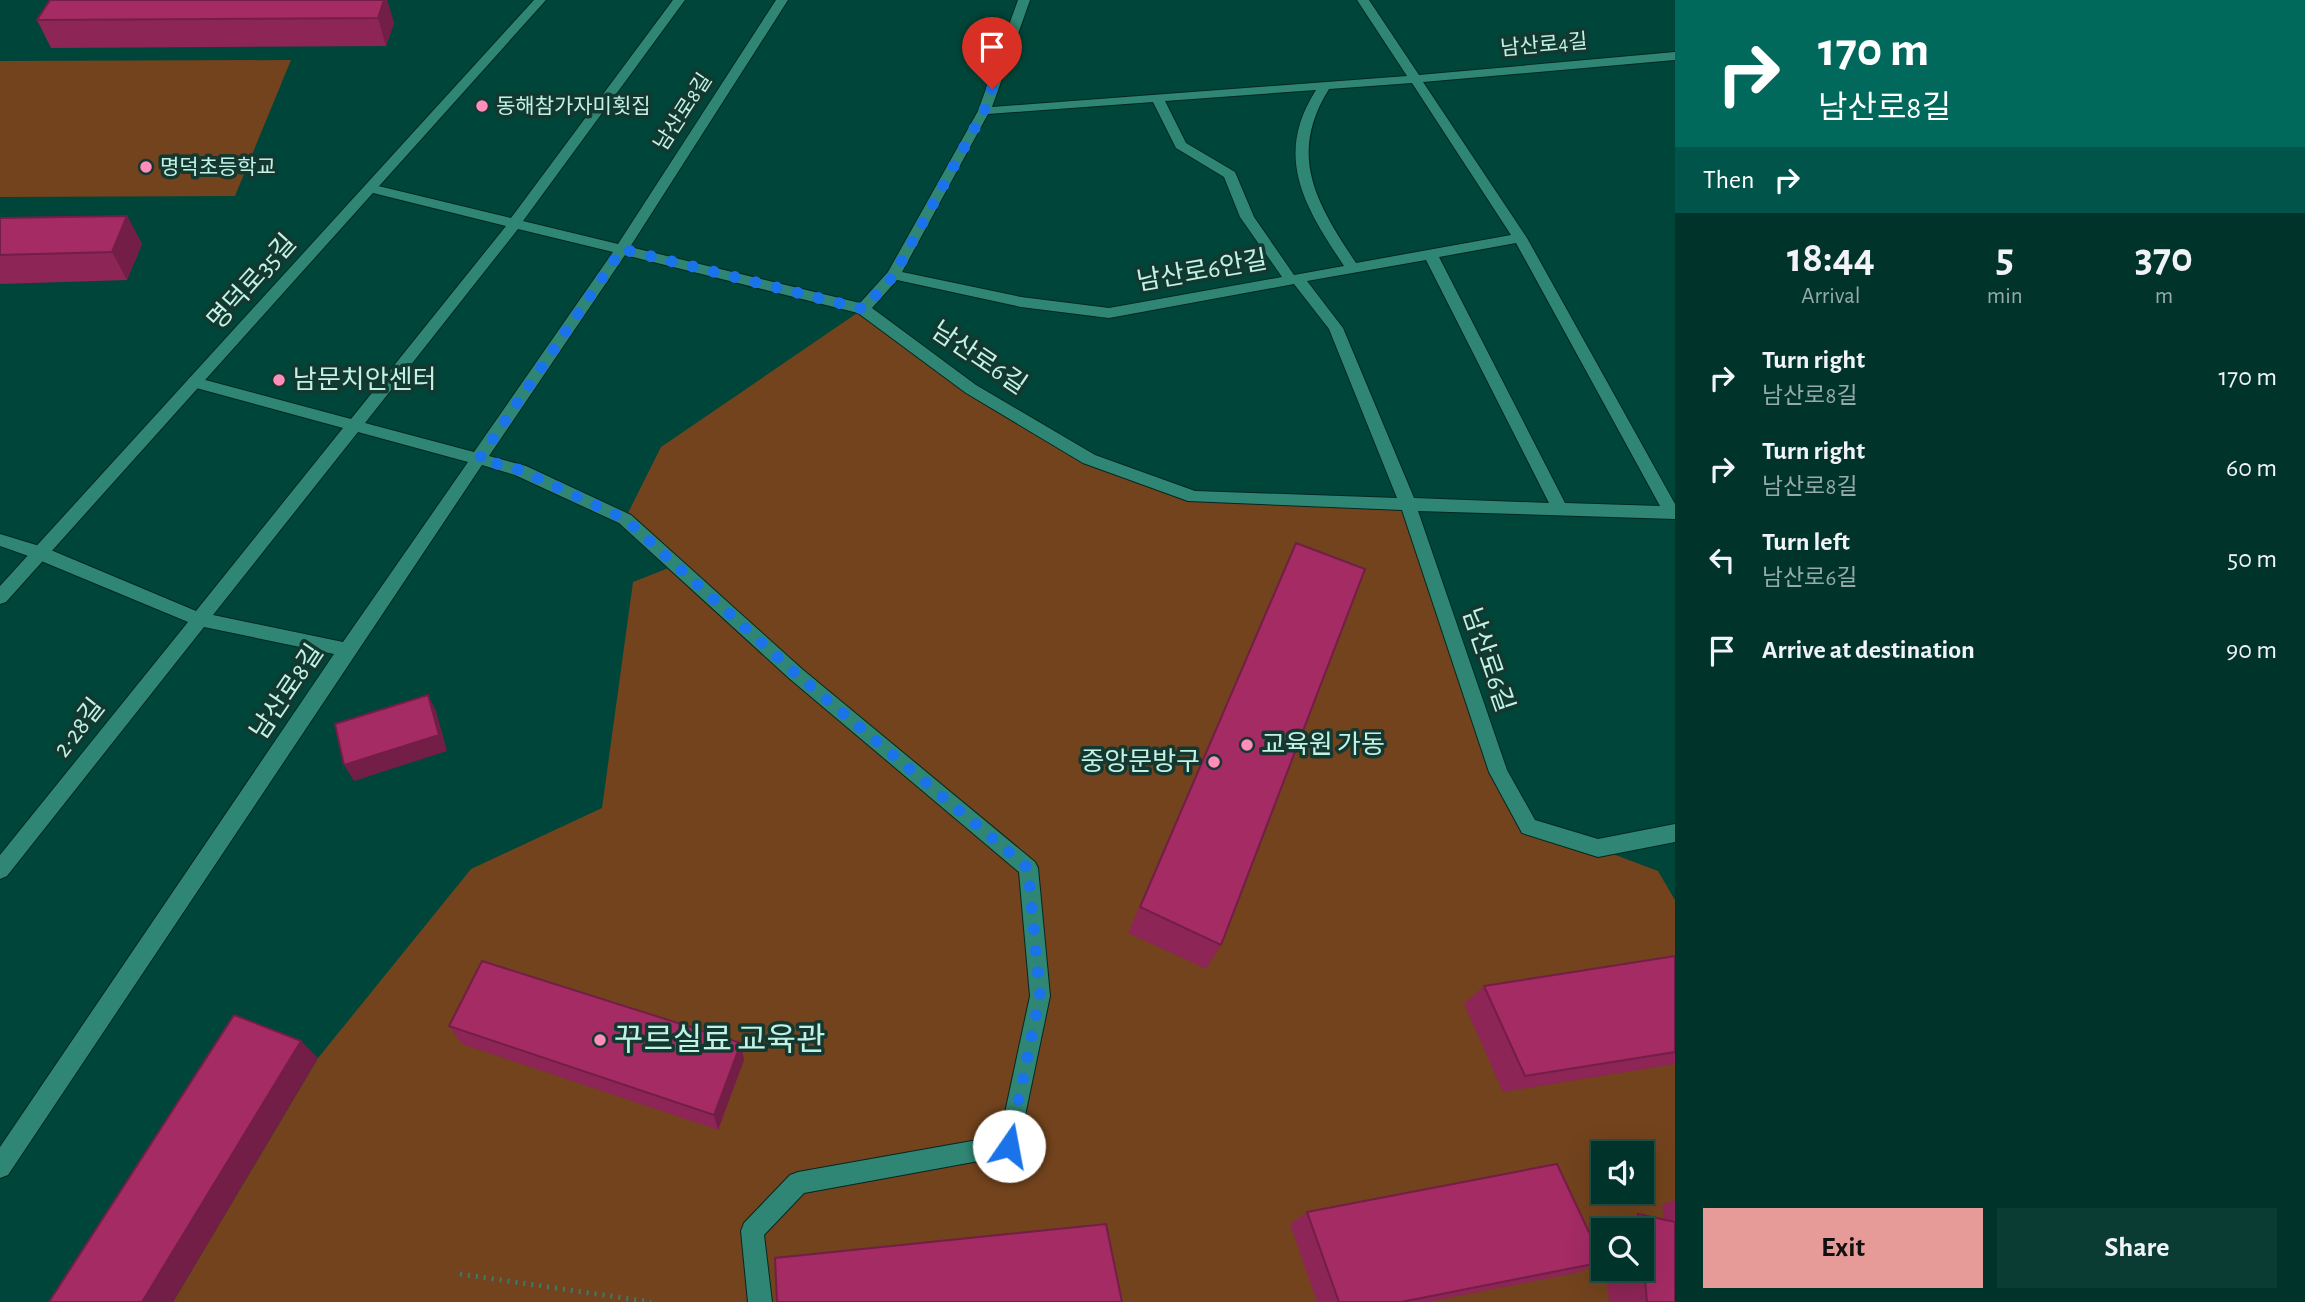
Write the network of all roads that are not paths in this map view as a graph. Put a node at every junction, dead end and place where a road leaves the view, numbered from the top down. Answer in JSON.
{"nodes":[{"id":1,"x":540,"y":0,"type":"edge"},
{"id":2,"x":679,"y":0,"type":"edge"},
{"id":3,"x":782,"y":0,"type":"edge"},
{"id":4,"x":1024,"y":0,"type":"edge"},
{"id":5,"x":1363,"y":0,"type":"edge"},
{"id":6,"x":1675,"y":55,"type":"edge"},
{"id":7,"x":1416,"y":79,"type":"junction"},
{"id":8,"x":1325,"y":86,"type":"junction"},
{"id":9,"x":1157,"y":99,"type":"junction"},
{"id":10,"x":984,"y":111,"type":"junction"},
{"id":11,"x":370,"y":188,"type":"junction"},
{"id":12,"x":515,"y":223,"type":"junction"},
{"id":13,"x":1520,"y":238,"type":"junction"},
{"id":14,"x":622,"y":249,"type":"junction"},
{"id":15,"x":1430,"y":254,"type":"junction"},
{"id":16,"x":1353,"y":269,"type":"junction"},
{"id":17,"x":894,"y":275,"type":"junction"},
{"id":18,"x":1295,"y":279,"type":"junction"},
{"id":19,"x":863,"y":309,"type":"junction"},
{"id":20,"x":194,"y":382,"type":"junction"},
{"id":21,"x":354,"y":425,"type":"junction"},
{"id":22,"x":479,"y":459,"type":"junction"},
{"id":23,"x":1408,"y":504,"type":"junction"},
{"id":24,"x":1560,"y":509,"type":"junction"},
{"id":25,"x":1674,"y":513,"type":"edge"},
{"id":26,"x":0,"y":540,"type":"edge"},
{"id":27,"x":40,"y":553,"type":"junction"},
{"id":28,"x":0,"y":597,"type":"edge"},
{"id":29,"x":199,"y":619,"type":"junction"},
{"id":30,"x":347,"y":650,"type":"junction"},
{"id":31,"x":1675,"y":832,"type":"edge"},
{"id":32,"x":0,"y":870,"type":"edge"},
{"id":33,"x":0,"y":1167,"type":"edge"},
{"id":34,"x":760,"y":1302,"type":"edge"}],
"edges":[{"from":1,"to":11,"type":"street","name":"명덕로35길"},
{"from":2,"to":12,"type":"street","name":"2·28길"},
{"from":3,"to":14,"type":"street","name":"남산로8길"},
{"from":4,"to":10,"type":"street"},
{"from":5,"to":7,"type":"street"},
{"from":6,"to":7,"type":"street","name":"남산로4길"},
{"from":7,"to":8,"type":"street"},
{"from":7,"to":13,"type":"street"},
{"from":8,"to":9,"type":"street"},
{"from":8,"to":16,"type":"street"},
{"from":9,"to":10,"type":"street"},
{"from":9,"to":18,"type":"street"},
{"from":10,"to":17,"type":"street"},
{"from":11,"to":12,"type":"street"},
{"from":11,"to":20,"type":"street","name":"명덕로35길"},
{"from":12,"to":14,"type":"street"},
{"from":12,"to":21,"type":"street","name":"2·28길"},
{"from":13,"to":15,"type":"street","name":"남산로6안길"},
{"from":13,"to":25,"type":"street"},
{"from":14,"to":19,"type":"street"},
{"from":14,"to":22,"type":"street","name":"남산로8길"},
{"from":15,"to":16,"type":"street","name":"남산로6안길"},
{"from":15,"to":24,"type":"street"},
{"from":16,"to":18,"type":"street","name":"남산로6안길"},
{"from":17,"to":18,"type":"street","name":"남산로6안길"},
{"from":17,"to":19,"type":"street"},
{"from":18,"to":23,"type":"street"},
{"from":19,"to":23,"type":"street","name":"남산로6길"},
{"from":20,"to":21,"type":"street"},
{"from":20,"to":27,"type":"street","name":"명덕로35길"},
{"from":21,"to":22,"type":"street"},
{"from":21,"to":29,"type":"street","name":"2·28길"},
{"from":22,"to":30,"type":"street","name":"남산로8길"},
{"from":22,"to":34,"type":"street"},
{"from":23,"to":24,"type":"street","name":"남산로6길"},
{"from":23,"to":31,"type":"street","name":"남산로6길"},
{"from":24,"to":25,"type":"street","name":"남산로6길"},
{"from":26,"to":27,"type":"street"},
{"from":27,"to":28,"type":"street","name":"명덕로35길"},
{"from":27,"to":29,"type":"street"},
{"from":29,"to":30,"type":"street"},
{"from":29,"to":32,"type":"street","name":"2·28길"},
{"from":30,"to":33,"type":"street","name":"남산로8길"}]}
